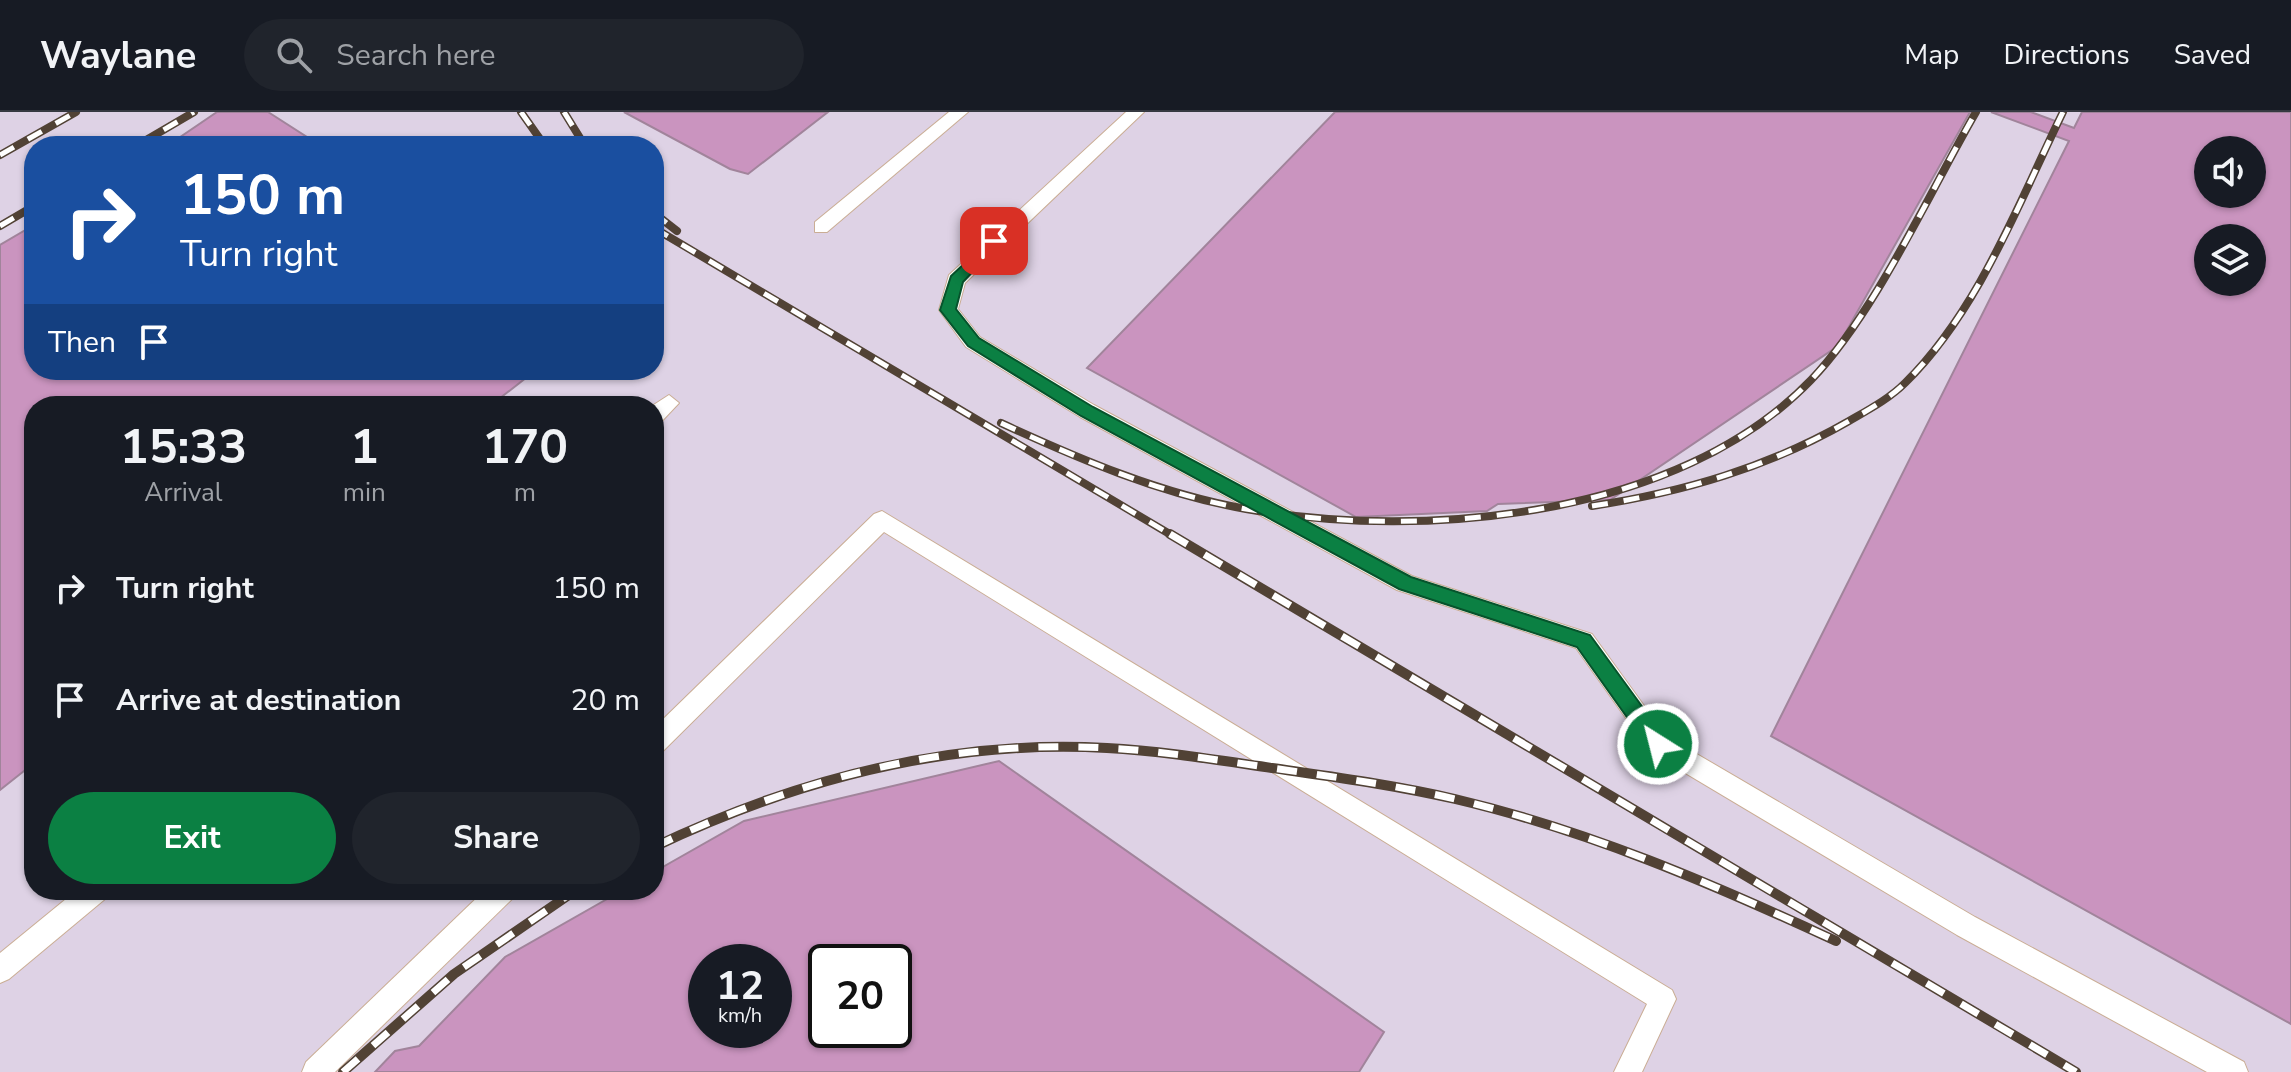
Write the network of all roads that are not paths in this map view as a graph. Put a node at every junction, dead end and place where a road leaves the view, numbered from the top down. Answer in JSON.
{"nodes":[{"id":1,"x":960,"y":112,"type":"edge"},
{"id":2,"x":1136,"y":112,"type":"edge"},
{"id":3,"x":821,"y":227,"type":"dead end"},
{"id":4,"x":664,"y":734,"type":"edge"},
{"id":5,"x":84,"y":900,"type":"edge"},
{"id":6,"x":493,"y":900,"type":"edge"},
{"id":7,"x":0,"y":970,"type":"edge"},
{"id":8,"x":316,"y":1072,"type":"edge"},
{"id":9,"x":1628,"y":1072,"type":"edge"},
{"id":10,"x":2234,"y":1072,"type":"edge"}],
"edges":[{"from":1,"to":3,"type":"lane"},
{"from":2,"to":10,"type":"lane"},
{"from":4,"to":9,"type":"lane"},
{"from":5,"to":7,"type":"lane"},
{"from":6,"to":8,"type":"lane"}]}
